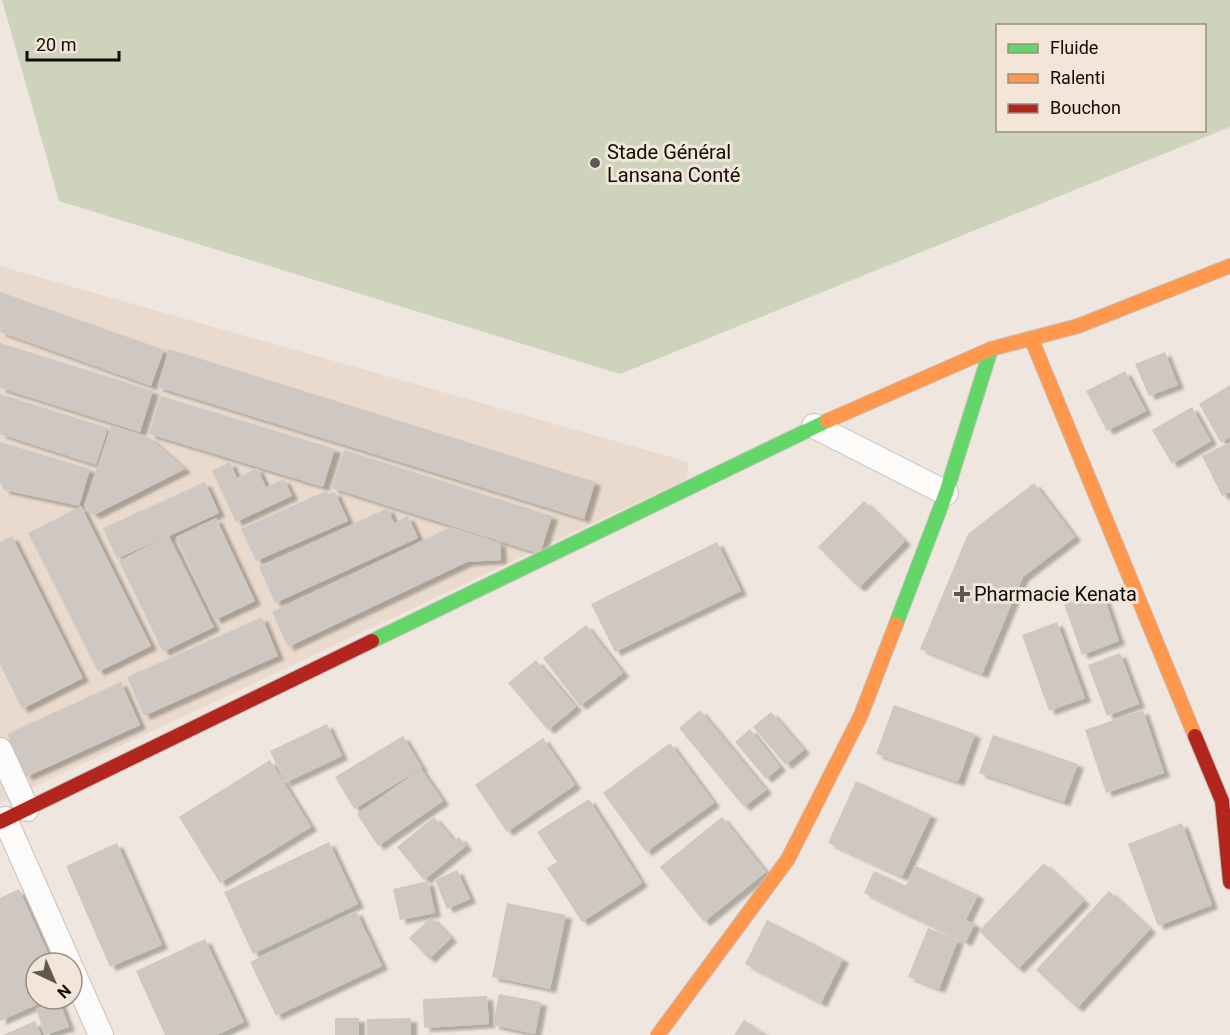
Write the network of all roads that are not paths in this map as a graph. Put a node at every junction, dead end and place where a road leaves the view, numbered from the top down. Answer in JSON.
{"nodes":[{"id":1,"x":1230,"y":266,"type":"edge"},
{"id":2,"x":1031,"y":338,"type":"junction"},
{"id":3,"x":991,"y":349,"type":"junction"},
{"id":4,"x":814,"y":426,"type":"junction"},
{"id":5,"x":946,"y":493,"type":"junction"},
{"id":6,"x":0,"y":750,"type":"edge"},
{"id":7,"x":27,"y":809,"type":"junction"},
{"id":8,"x":3,"y":821,"type":"edge"},
{"id":9,"x":1230,"y":882,"type":"edge"},
{"id":10,"x":63,"y":951,"type":"edge"},
{"id":11,"x":84,"y":997,"type":"edge"},
{"id":12,"x":100,"y":1035,"type":"edge"},
{"id":13,"x":658,"y":1035,"type":"edge"}],
"edges":[{"from":1,"to":2,"type":"street"},
{"from":2,"to":3,"type":"street"},
{"from":2,"to":9,"type":"street"},
{"from":3,"to":4,"type":"street"},
{"from":3,"to":5,"type":"street"},
{"from":4,"to":5,"type":"street"},
{"from":4,"to":7,"type":"street"},
{"from":5,"to":13,"type":"street"},
{"from":6,"to":7,"type":"street"},
{"from":7,"to":8,"type":"street"},
{"from":8,"to":10,"type":"street"},
{"from":11,"to":12,"type":"street"}]}
